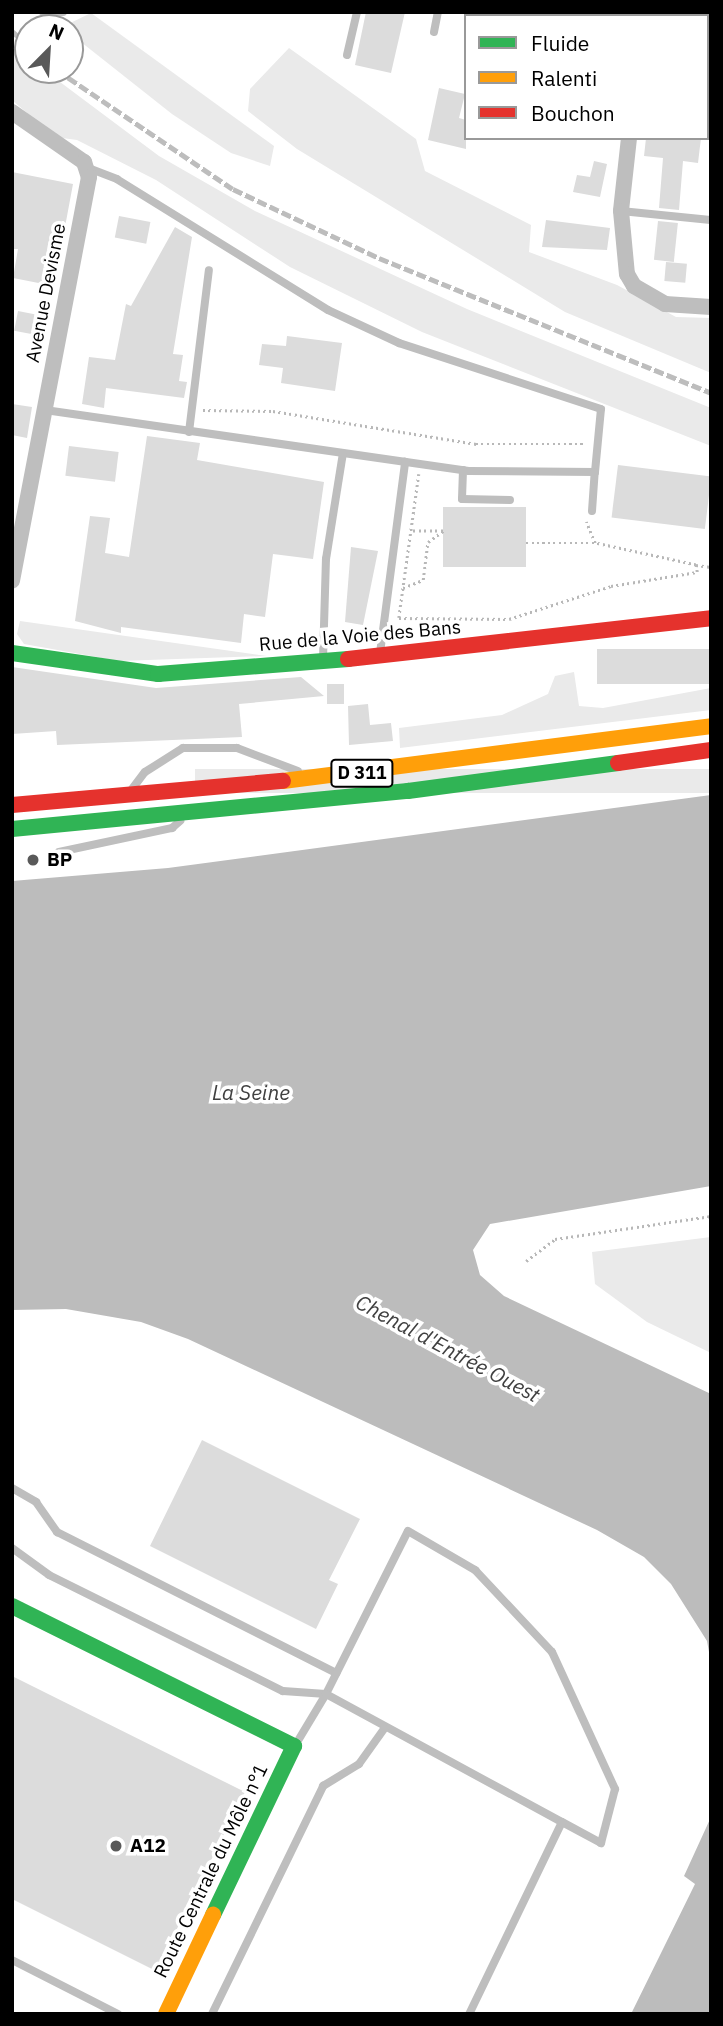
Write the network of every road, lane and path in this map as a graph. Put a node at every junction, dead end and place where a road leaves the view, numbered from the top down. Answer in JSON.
{"nodes":[{"id":1,"x":43,"y":12,"type":"edge"},
{"id":2,"x":63,"y":12,"type":"edge"},
{"id":3,"x":357,"y":12,"type":"edge"},
{"id":4,"x":438,"y":12,"type":"edge"},
{"id":5,"x":434,"y":32,"type":"dead end"},
{"id":6,"x":348,"y":55,"type":"dead end"},
{"id":7,"x":12,"y":112,"type":"edge"},
{"id":8,"x":629,"y":140,"type":"edge"},
{"id":9,"x":89,"y":172,"type":"junction"},
{"id":10,"x":621,"y":211,"type":"junction"},
{"id":11,"x":711,"y":220,"type":"edge"},
{"id":12,"x":209,"y":271,"type":"dead end"},
{"id":13,"x":711,"y":307,"type":"edge"},
{"id":14,"x":45,"y":410,"type":"junction"},
{"id":15,"x":191,"y":415,"type":"junction"},
{"id":16,"x":189,"y":432,"type":"junction"},
{"id":17,"x":343,"y":453,"type":"junction"},
{"id":18,"x":405,"y":462,"type":"junction"},
{"id":19,"x":420,"y":464,"type":"junction"},
{"id":20,"x":463,"y":470,"type":"junction"},
{"id":21,"x":585,"y":472,"type":"junction"},
{"id":22,"x":595,"y":472,"type":"junction"},
{"id":23,"x":510,"y":500,"type":"dead end"},
{"id":24,"x":588,"y":513,"type":"joint"},
{"id":25,"x":411,"y":531,"type":"junction"},
{"id":26,"x":526,"y":543,"type":"dead end"},
{"id":27,"x":595,"y":543,"type":"junction"},
{"id":28,"x":696,"y":565,"type":"junction"},
{"id":29,"x":711,"y":566,"type":"edge"},
{"id":30,"x":12,"y":582,"type":"edge"},
{"id":31,"x":403,"y":588,"type":"junction"},
{"id":32,"x":711,"y":618,"type":"edge"},
{"id":33,"x":12,"y":653,"type":"edge"},
{"id":34,"x":380,"y":656,"type":"junction"},
{"id":35,"x":323,"y":661,"type":"junction"},
{"id":36,"x":711,"y":726,"type":"edge"},
{"id":37,"x":711,"y":750,"type":"edge"},
{"id":38,"x":314,"y":778,"type":"junction"},
{"id":39,"x":128,"y":795,"type":"junction"},
{"id":40,"x":12,"y":806,"type":"edge"},
{"id":41,"x":188,"y":814,"type":"junction"},
{"id":42,"x":12,"y":829,"type":"edge"},
{"id":43,"x":59,"y":852,"type":"dead end"},
{"id":44,"x":711,"y":1216,"type":"edge"},
{"id":45,"x":526,"y":1261,"type":"dead end"},
{"id":46,"x":12,"y":1488,"type":"edge"},
{"id":47,"x":12,"y":1548,"type":"edge"},
{"id":48,"x":12,"y":1606,"type":"edge"},
{"id":49,"x":336,"y":1673,"type":"junction"},
{"id":50,"x":326,"y":1694,"type":"junction"},
{"id":51,"x":384,"y":1729,"type":"junction"},
{"id":52,"x":294,"y":1746,"type":"junction"},
{"id":53,"x":562,"y":1822,"type":"junction"},
{"id":54,"x":12,"y":1960,"type":"edge"},
{"id":55,"x":118,"y":2014,"type":"edge"},
{"id":56,"x":166,"y":2014,"type":"edge"},
{"id":57,"x":212,"y":2014,"type":"edge"},
{"id":58,"x":469,"y":2014,"type":"edge"}],
"edges":[{"from":1,"to":2,"type":"lane"},
{"from":3,"to":6,"type":"lane"},
{"from":4,"to":5,"type":"lane"},
{"from":7,"to":9,"type":"street"},
{"from":8,"to":10,"type":"street"},
{"from":9,"to":14,"type":"street","name":"Avenue Devisme"},
{"from":9,"to":22,"type":"lane"},
{"from":10,"to":11,"type":"lane"},
{"from":10,"to":13,"type":"street"},
{"from":12,"to":15,"type":"lane"},
{"from":14,"to":16,"type":"lane"},
{"from":14,"to":30,"type":"street","name":"Avenue Devisme"},
{"from":15,"to":16,"type":"lane"},
{"from":15,"to":21,"type":"path"},
{"from":16,"to":17,"type":"lane"},
{"from":17,"to":18,"type":"lane"},
{"from":17,"to":35,"type":"lane"},
{"from":18,"to":19,"type":"lane"},
{"from":18,"to":34,"type":"lane"},
{"from":19,"to":20,"type":"lane"},
{"from":19,"to":25,"type":"path"},
{"from":20,"to":21,"type":"lane"},
{"from":20,"to":23,"type":"lane"},
{"from":21,"to":22,"type":"lane"},
{"from":22,"to":24,"type":"lane"},
{"from":24,"to":27,"type":"path"},
{"from":25,"to":31,"type":"path"},
{"from":25,"to":31,"type":"path"},
{"from":26,"to":27,"type":"path"},
{"from":27,"to":28,"type":"path"},
{"from":28,"to":29,"type":"path"},
{"from":28,"to":31,"type":"path"},
{"from":32,"to":34,"type":"main road","name":"Rue de la Voie des Bans"},
{"from":33,"to":35,"type":"main road","name":"Rue de la Voie des Bans"},
{"from":34,"to":35,"type":"main road","name":"Rue de la Voie des Bans"},
{"from":36,"to":38,"type":"main road","number":"D 311"},
{"from":37,"to":41,"type":"main road","number":"D 311"},
{"from":38,"to":39,"type":"main road","number":"D 311"},
{"from":38,"to":39,"type":"lane"},
{"from":39,"to":40,"type":"main road","number":"D 311"},
{"from":41,"to":42,"type":"main road","number":"D 311"},
{"from":41,"to":43,"type":"lane"},
{"from":44,"to":45,"type":"path"},
{"from":46,"to":49,"type":"lane"},
{"from":47,"to":50,"type":"lane"},
{"from":48,"to":52,"type":"main road"},
{"from":49,"to":50,"type":"lane"},
{"from":49,"to":53,"type":"lane"},
{"from":50,"to":51,"type":"lane"},
{"from":50,"to":52,"type":"lane"},
{"from":51,"to":53,"type":"lane"},
{"from":51,"to":57,"type":"lane"},
{"from":52,"to":56,"type":"main road","name":"Route Centrale du Môle n°1"},
{"from":53,"to":58,"type":"lane"},
{"from":54,"to":55,"type":"lane"}]}
